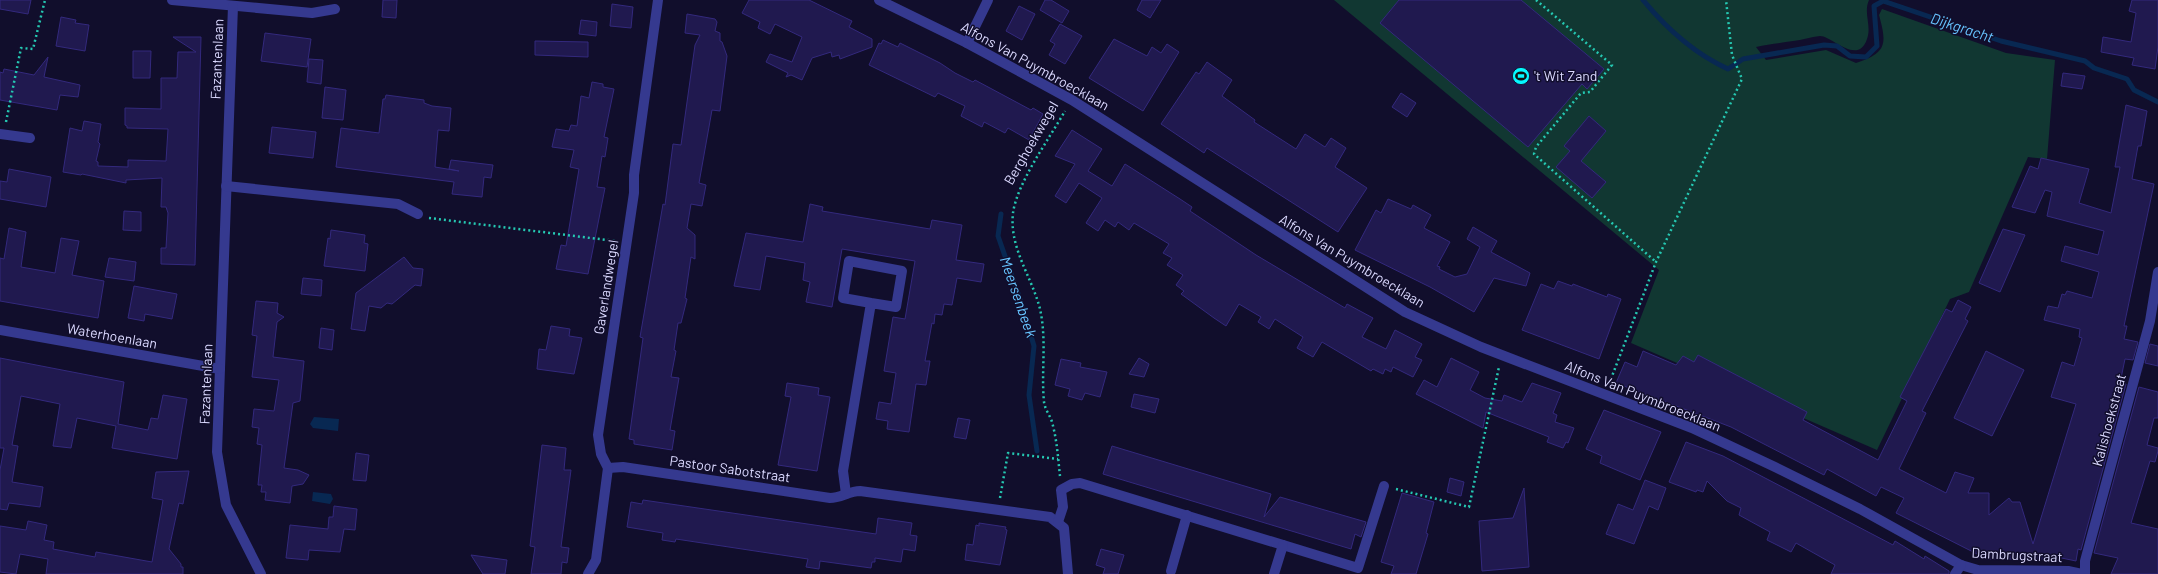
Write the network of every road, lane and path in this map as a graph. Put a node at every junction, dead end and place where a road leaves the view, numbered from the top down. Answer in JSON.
{"nodes":[{"id":1,"x":45,"y":0,"type":"edge"},
{"id":2,"x":172,"y":0,"type":"edge"},
{"id":3,"x":658,"y":0,"type":"edge"},
{"id":4,"x":879,"y":0,"type":"edge"},
{"id":5,"x":988,"y":0,"type":"edge"},
{"id":6,"x":1536,"y":0,"type":"edge"},
{"id":7,"x":1726,"y":0,"type":"edge"},
{"id":8,"x":233,"y":6,"type":"junction"},
{"id":9,"x":335,"y":9,"type":"dead end"},
{"id":10,"x":967,"y":44,"type":"junction"},
{"id":11,"x":1072,"y":100,"type":"junction"},
{"id":12,"x":2,"y":134,"type":"edge"},
{"id":13,"x":30,"y":138,"type":"dead end"},
{"id":14,"x":226,"y":186,"type":"junction"},
{"id":15,"x":418,"y":214,"type":"joint"},
{"id":16,"x":627,"y":242,"type":"junction"},
{"id":17,"x":1656,"y":262,"type":"junction"},
{"id":18,"x":2158,"y":272,"type":"edge"},
{"id":19,"x":871,"y":303,"type":"junction"},
{"id":20,"x":0,"y":330,"type":"edge"},
{"id":21,"x":1502,"y":355,"type":"junction"},
{"id":22,"x":220,"y":369,"type":"junction"},
{"id":23,"x":1605,"y":396,"type":"junction"},
{"id":24,"x":1058,"y":459,"type":"junction"},
{"id":25,"x":608,"y":468,"type":"junction"},
{"id":26,"x":1384,"y":486,"type":"joint"},
{"id":27,"x":1061,"y":490,"type":"junction"},
{"id":28,"x":846,"y":494,"type":"junction"},
{"id":29,"x":998,"y":510,"type":"junction"},
{"id":30,"x":1187,"y":516,"type":"junction"},
{"id":31,"x":1058,"y":522,"type":"junction"},
{"id":32,"x":1283,"y":545,"type":"junction"},
{"id":33,"x":1961,"y":565,"type":"junction"},
{"id":34,"x":1171,"y":571,"type":"dead end"},
{"id":35,"x":261,"y":574,"type":"edge"},
{"id":36,"x":588,"y":574,"type":"edge"},
{"id":37,"x":1068,"y":574,"type":"edge"},
{"id":38,"x":1274,"y":574,"type":"edge"},
{"id":39,"x":1955,"y":574,"type":"edge"},
{"id":40,"x":2083,"y":574,"type":"edge"}],
"edges":[{"from":1,"to":12,"type":"path"},
{"from":2,"to":8,"type":"street","name":"Fazantenlaan"},
{"from":3,"to":16,"type":"street","name":"Gaverlandwegel"},
{"from":4,"to":10,"type":"street","name":"Alfons Van Puymbroecklaan"},
{"from":5,"to":10,"type":"street"},
{"from":6,"to":17,"type":"path"},
{"from":7,"to":17,"type":"path"},
{"from":8,"to":9,"type":"street","name":"Fazantenlaan"},
{"from":8,"to":14,"type":"street","name":"Fazantenlaan"},
{"from":10,"to":11,"type":"street","name":"Alfons Van Puymbroecklaan"},
{"from":11,"to":21,"type":"street","name":"Alfons Van Puymbroecklaan"},
{"from":11,"to":24,"type":"path","name":"Berghoekwegel"},
{"from":12,"to":13,"type":"street"},
{"from":14,"to":15,"type":"street"},
{"from":14,"to":22,"type":"street","name":"Fazantenlaan"},
{"from":15,"to":16,"type":"path"},
{"from":16,"to":25,"type":"street","name":"Gaverlandwegel"},
{"from":17,"to":23,"type":"path"},
{"from":18,"to":40,"type":"street","name":"Kalishoekstraat"},
{"from":19,"to":19,"type":"street"},
{"from":19,"to":28,"type":"street"},
{"from":20,"to":22,"type":"street","name":"Waterhoenlaan"},
{"from":21,"to":23,"type":"street","name":"Alfons Van Puymbroecklaan"},
{"from":21,"to":26,"type":"path"},
{"from":22,"to":35,"type":"street","name":"Fazantenlaan"},
{"from":23,"to":33,"type":"street","name":"Alfons Van Puymbroecklaan"},
{"from":24,"to":27,"type":"path","name":"Berghoekwegel"},
{"from":24,"to":29,"type":"path"},
{"from":25,"to":28,"type":"street","name":"Pastoor Sabotstraat"},
{"from":25,"to":36,"type":"street"},
{"from":26,"to":32,"type":"street"},
{"from":27,"to":30,"type":"street"},
{"from":27,"to":31,"type":"street"},
{"from":28,"to":29,"type":"street","name":"Pastoor Sabotstraat"},
{"from":29,"to":31,"type":"street","name":"Pastoor Sabotstraat"},
{"from":30,"to":32,"type":"street"},
{"from":30,"to":34,"type":"street"},
{"from":31,"to":37,"type":"street"},
{"from":32,"to":38,"type":"street"},
{"from":33,"to":39,"type":"street","name":"Dambrugstraat"},
{"from":33,"to":40,"type":"street","name":"Dambrugstraat"}]}
